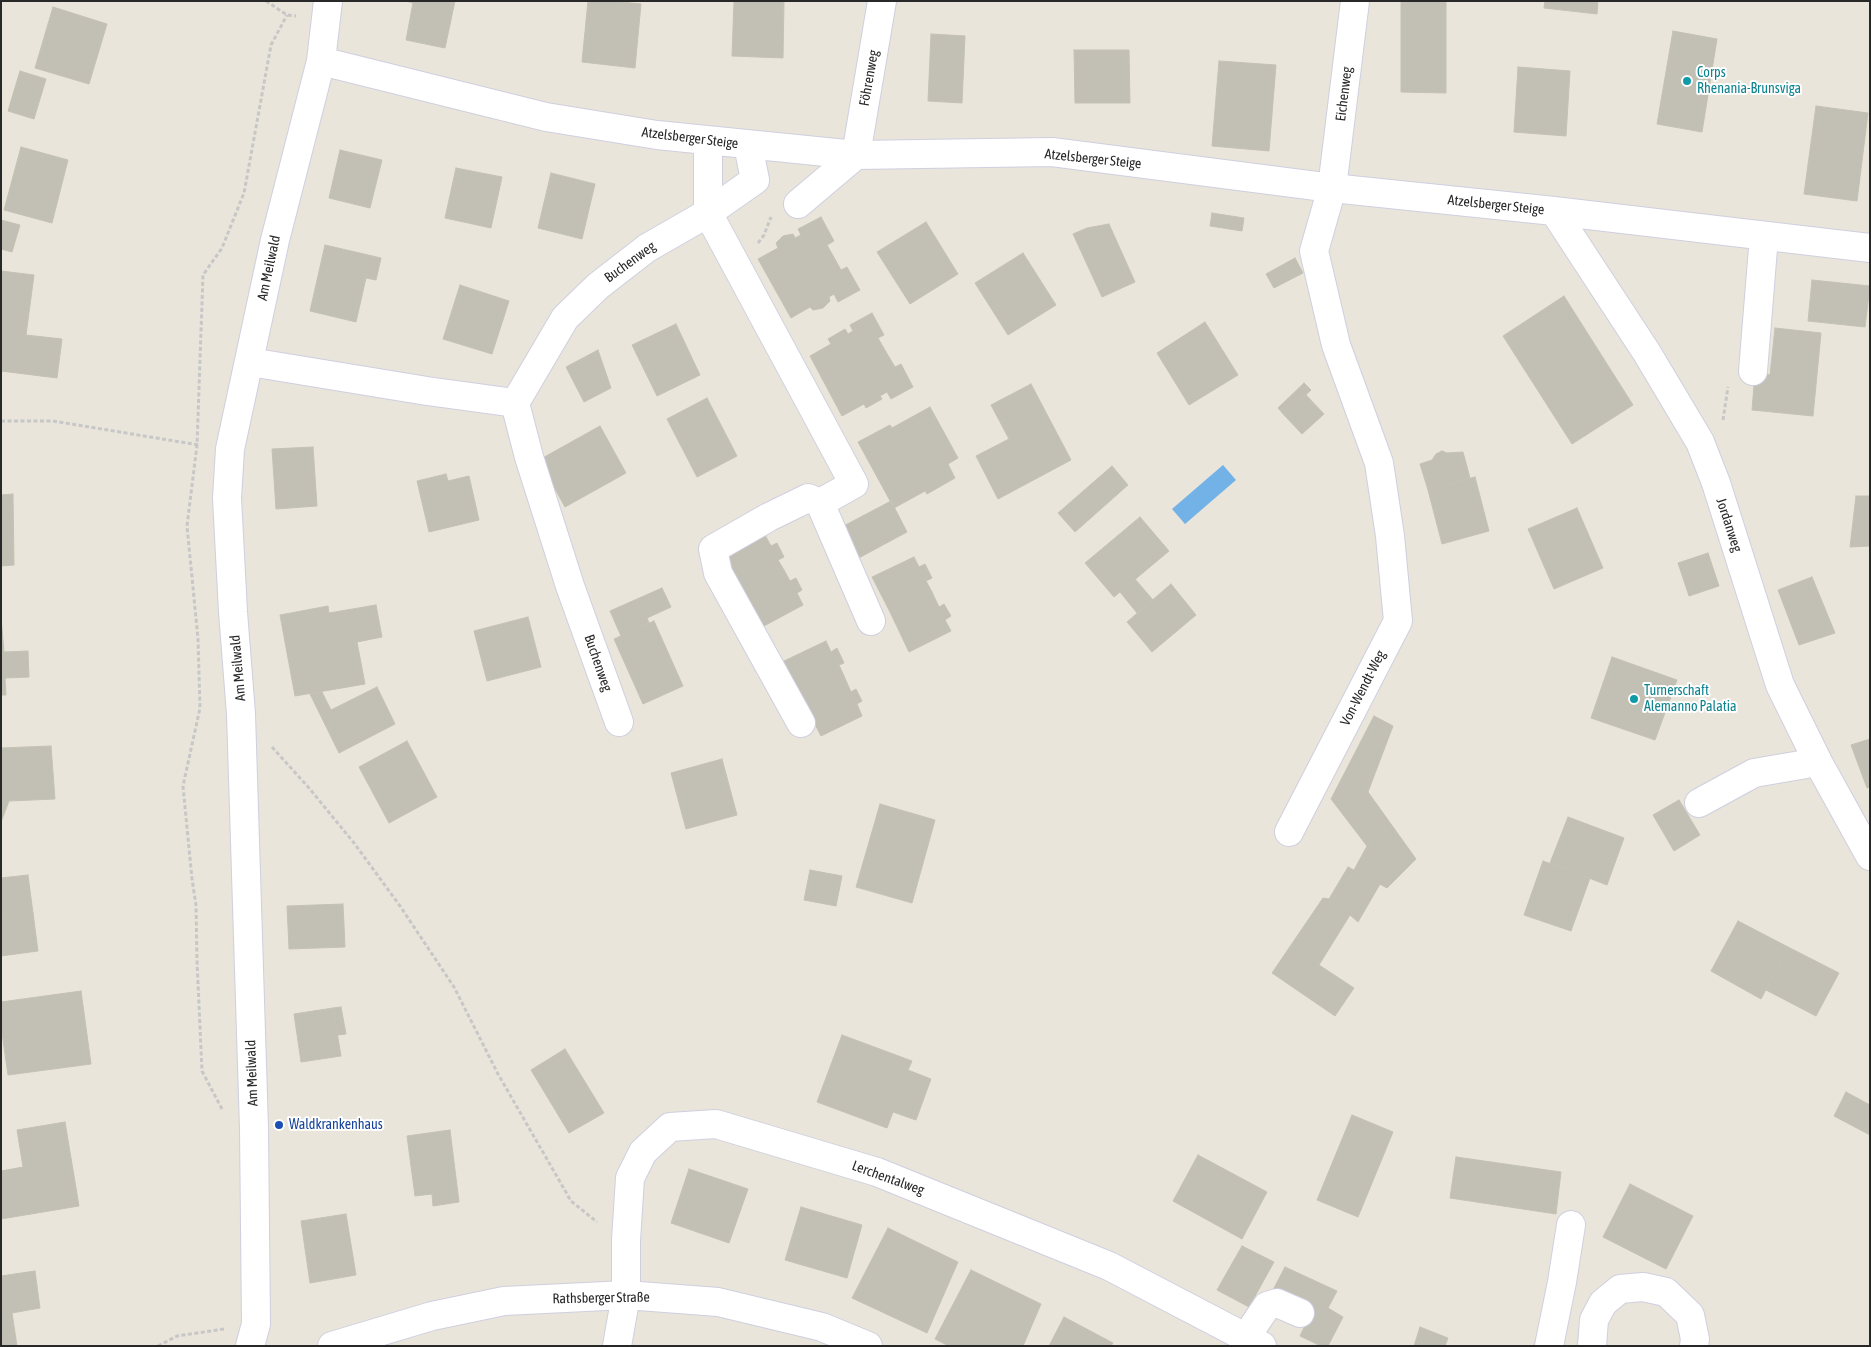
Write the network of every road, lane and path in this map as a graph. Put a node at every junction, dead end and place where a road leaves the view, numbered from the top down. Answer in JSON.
{"nodes":[{"id":1,"x":266,"y":1,"type":"edge"},
{"id":2,"x":328,"y":1,"type":"edge"},
{"id":3,"x":882,"y":1,"type":"edge"},
{"id":4,"x":1355,"y":1,"type":"edge"},
{"id":5,"x":321,"y":61,"type":"junction"},
{"id":6,"x":708,"y":140,"type":"junction"},
{"id":7,"x":748,"y":146,"type":"junction"},
{"id":8,"x":856,"y":156,"type":"junction"},
{"id":9,"x":1332,"y":188,"type":"junction"},
{"id":10,"x":798,"y":204,"type":"dead end"},
{"id":11,"x":1554,"y":211,"type":"junction"},
{"id":12,"x":708,"y":213,"type":"junction"},
{"id":13,"x":1764,"y":236,"type":"junction"},
{"id":14,"x":1870,"y":248,"type":"edge"},
{"id":15,"x":250,"y":362,"type":"junction"},
{"id":16,"x":1753,"y":371,"type":"dead end"},
{"id":17,"x":515,"y":403,"type":"junction"},
{"id":18,"x":1,"y":421,"type":"edge"},
{"id":19,"x":197,"y":445,"type":"junction"},
{"id":20,"x":230,"y":449,"type":"junction"},
{"id":21,"x":820,"y":503,"type":"junction"},
{"id":22,"x":1390,"y":536,"type":"joint"},
{"id":23,"x":871,"y":621,"type":"dead end"},
{"id":24,"x":241,"y":714,"type":"junction"},
{"id":25,"x":619,"y":722,"type":"dead end"},
{"id":26,"x":801,"y":723,"type":"dead end"},
{"id":27,"x":1818,"y":762,"type":"junction"},
{"id":28,"x":1699,"y":803,"type":"dead end"},
{"id":29,"x":1289,"y":832,"type":"dead end"},
{"id":30,"x":1870,"y":856,"type":"edge"},
{"id":31,"x":254,"y":1128,"type":"junction"},
{"id":32,"x":1571,"y":1225,"type":"dead end"},
{"id":33,"x":626,"y":1240,"type":"junction"},
{"id":34,"x":626,"y":1295,"type":"junction"},
{"id":35,"x":1300,"y":1313,"type":"dead end"},
{"id":36,"x":253,"y":1335,"type":"edge"},
{"id":37,"x":1249,"y":1339,"type":"edge"},
{"id":38,"x":158,"y":1346,"type":"edge"},
{"id":39,"x":332,"y":1346,"type":"edge"},
{"id":40,"x":616,"y":1346,"type":"edge"},
{"id":41,"x":868,"y":1346,"type":"edge"},
{"id":42,"x":1549,"y":1346,"type":"edge"},
{"id":43,"x":1592,"y":1346,"type":"edge"},
{"id":44,"x":1694,"y":1346,"type":"edge"}],
"edges":[{"from":1,"to":19,"type":"path"},
{"from":2,"to":5,"type":"street","name":"Am Meilwald"},
{"from":3,"to":8,"type":"street","name":"Föhrenweg"},
{"from":4,"to":9,"type":"street","name":"Eichenweg"},
{"from":5,"to":6,"type":"street","name":"Atzelsberger Steige"},
{"from":5,"to":15,"type":"street","name":"Am Meilwald"},
{"from":6,"to":7,"type":"street","name":"Atzelsberger Steige"},
{"from":6,"to":12,"type":"street"},
{"from":7,"to":8,"type":"street","name":"Atzelsberger Steige"},
{"from":7,"to":12,"type":"street","name":"Buchenweg"},
{"from":8,"to":9,"type":"street","name":"Atzelsberger Steige"},
{"from":8,"to":10,"type":"street"},
{"from":9,"to":11,"type":"street","name":"Atzelsberger Steige"},
{"from":9,"to":22,"type":"street","name":"Eichenweg"},
{"from":11,"to":13,"type":"street","name":"Atzelsberger Steige"},
{"from":11,"to":27,"type":"street","name":"Jordanweg"},
{"from":12,"to":17,"type":"street","name":"Buchenweg"},
{"from":12,"to":21,"type":"street"},
{"from":13,"to":14,"type":"street","name":"Atzelsberger Steige"},
{"from":13,"to":16,"type":"street"},
{"from":15,"to":17,"type":"street"},
{"from":15,"to":20,"type":"street","name":"Am Meilwald"},
{"from":17,"to":25,"type":"street","name":"Buchenweg"},
{"from":18,"to":19,"type":"path"},
{"from":19,"to":20,"type":"path"},
{"from":19,"to":31,"type":"path"},
{"from":20,"to":24,"type":"street","name":"Am Meilwald"},
{"from":21,"to":23,"type":"street"},
{"from":21,"to":26,"type":"street"},
{"from":22,"to":29,"type":"street","name":"Von-Wendt-Weg"},
{"from":24,"to":31,"type":"street","name":"Am Meilwald"},
{"from":24,"to":33,"type":"path"},
{"from":27,"to":28,"type":"street"},
{"from":27,"to":30,"type":"street","name":"Jordanweg"},
{"from":31,"to":36,"type":"street","name":"Am Meilwald"},
{"from":32,"to":42,"type":"street"},
{"from":33,"to":34,"type":"street","name":"Lerchentalweg"},
{"from":33,"to":37,"type":"street","name":"Lerchentalweg"},
{"from":34,"to":39,"type":"street","name":"Rathsberger Straße"},
{"from":34,"to":40,"type":"street","name":"Lerchentalweg"},
{"from":34,"to":41,"type":"street","name":"Rathsberger Straße"},
{"from":35,"to":37,"type":"street"},
{"from":36,"to":38,"type":"path"},
{"from":43,"to":44,"type":"street"}]}
